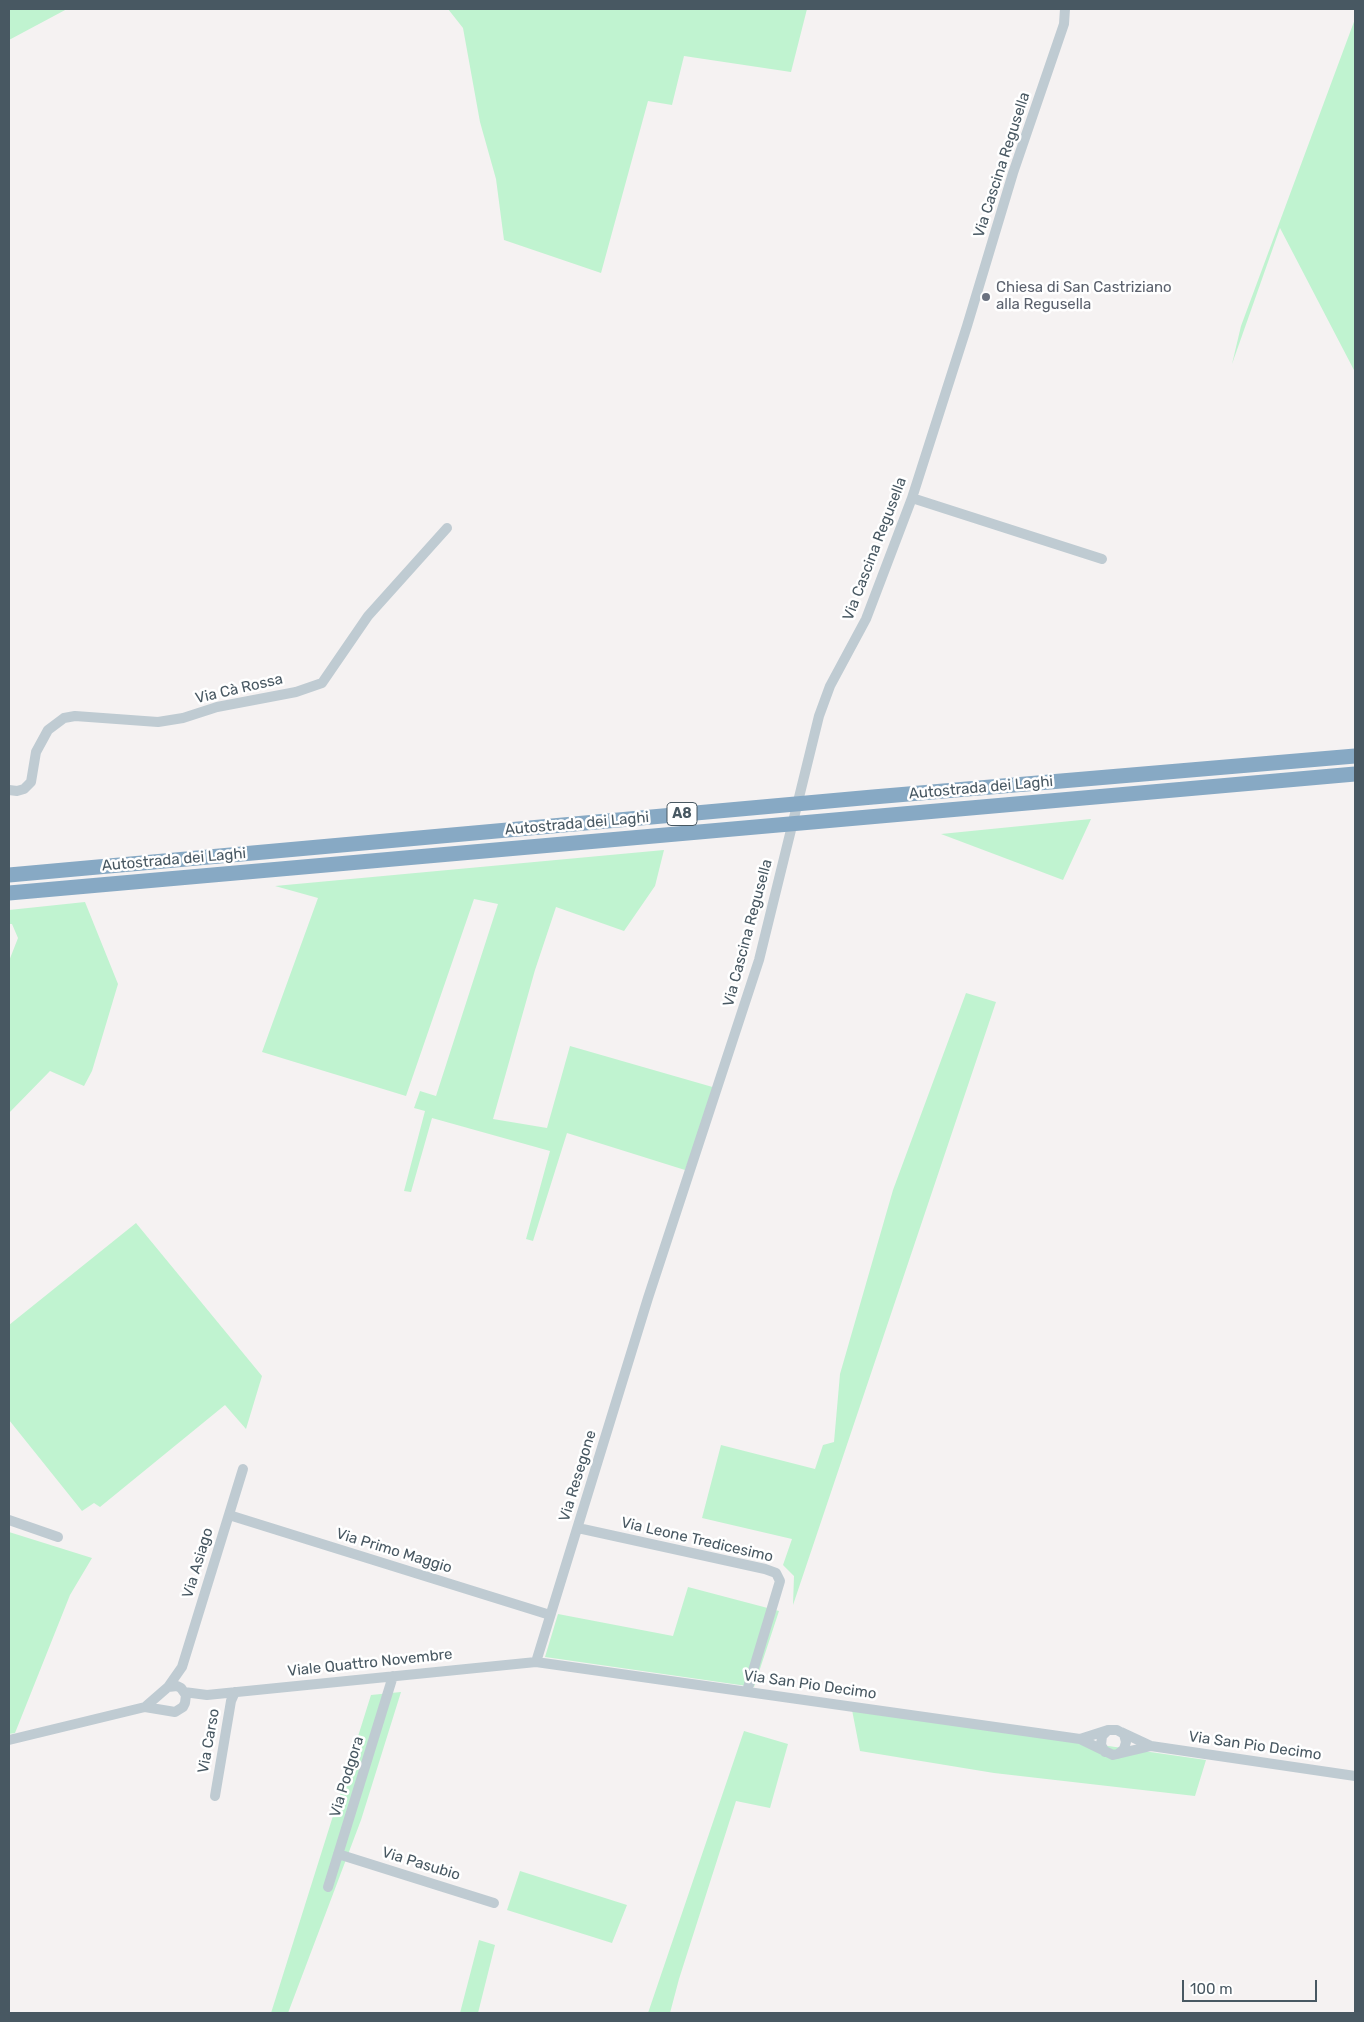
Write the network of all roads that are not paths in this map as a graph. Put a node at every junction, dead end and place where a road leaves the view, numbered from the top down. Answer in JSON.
{"nodes":[{"id":1,"x":1065,"y":9,"type":"edge"},
{"id":2,"x":912,"y":498,"type":"junction"},
{"id":3,"x":447,"y":528,"type":"dead end"},
{"id":4,"x":1102,"y":559,"type":"dead end"},
{"id":5,"x":1355,"y":756,"type":"edge"},
{"id":6,"x":1355,"y":774,"type":"edge"},
{"id":7,"x":9,"y":790,"type":"edge"},
{"id":8,"x":9,"y":875,"type":"edge"},
{"id":9,"x":9,"y":893,"type":"edge"},
{"id":10,"x":648,"y":1298,"type":"joint"},
{"id":11,"x":243,"y":1469,"type":"dead end"},
{"id":12,"x":229,"y":1515,"type":"junction"},
{"id":13,"x":9,"y":1520,"type":"edge"},
{"id":14,"x":578,"y":1528,"type":"junction"},
{"id":15,"x":58,"y":1537,"type":"dead end"},
{"id":16,"x":550,"y":1614,"type":"junction"},
{"id":17,"x":536,"y":1662,"type":"junction"},
{"id":18,"x":182,"y":1667,"type":"junction"},
{"id":19,"x":393,"y":1676,"type":"junction"},
{"id":20,"x":165,"y":1690,"type":"junction"},
{"id":21,"x":183,"y":1690,"type":"junction"},
{"id":22,"x":746,"y":1690,"type":"junction"},
{"id":23,"x":235,"y":1692,"type":"junction"},
{"id":24,"x":206,"y":1694,"type":"junction"},
{"id":25,"x":186,"y":1703,"type":"junction"},
{"id":26,"x":145,"y":1707,"type":"junction"},
{"id":27,"x":166,"y":1710,"type":"junction"},
{"id":28,"x":1108,"y":1730,"type":"junction"},
{"id":29,"x":1121,"y":1732,"type":"junction"},
{"id":30,"x":1080,"y":1738,"type":"junction"},
{"id":31,"x":9,"y":1740,"type":"edge"},
{"id":32,"x":1151,"y":1746,"type":"junction"},
{"id":33,"x":1105,"y":1752,"type":"junction"},
{"id":34,"x":1118,"y":1754,"type":"junction"},
{"id":35,"x":1355,"y":1776,"type":"edge"},
{"id":36,"x":215,"y":1796,"type":"dead end"},
{"id":37,"x":338,"y":1854,"type":"junction"},
{"id":38,"x":328,"y":1887,"type":"dead end"},
{"id":39,"x":494,"y":1902,"type":"dead end"}],
"edges":[{"from":1,"to":2,"type":"street","name":"Via Cascina Regusella"},
{"from":2,"to":4,"type":"street"},
{"from":2,"to":10,"type":"street","name":"Via Cascina Regusella"},
{"from":3,"to":7,"type":"street","name":"Via Cà Rossa"},
{"from":5,"to":8,"type":"highway","name":"Autostrada dei Laghi","number":"A8"},
{"from":6,"to":9,"type":"highway","name":"Autostrada dei Laghi","number":"A8"},
{"from":10,"to":14,"type":"street","name":"Via Resegone"},
{"from":11,"to":12,"type":"street","name":"Via Asiago"},
{"from":12,"to":16,"type":"street","name":"Via Primo Maggio"},
{"from":12,"to":18,"type":"street","name":"Via Asiago"},
{"from":13,"to":15,"type":"street"},
{"from":14,"to":16,"type":"street","name":"Via Resegone"},
{"from":14,"to":22,"type":"street","name":"Via Leone Tredicesimo"},
{"from":16,"to":17,"type":"street","name":"Via Resegone"},
{"from":17,"to":19,"type":"street","name":"Viale Quattro Novembre"},
{"from":17,"to":22,"type":"street","name":"Via San Pio Decimo"},
{"from":18,"to":20,"type":"street","name":"Via Asiago"},
{"from":18,"to":21,"type":"street","name":"Via Asiago"},
{"from":19,"to":23,"type":"street","name":"Viale Quattro Novembre"},
{"from":19,"to":37,"type":"street","name":"Via Podgora"},
{"from":20,"to":21,"type":"street"},
{"from":20,"to":26,"type":"street"},
{"from":20,"to":27,"type":"street"},
{"from":21,"to":24,"type":"street","name":"Viale Quattro Novembre"},
{"from":21,"to":25,"type":"street"},
{"from":22,"to":30,"type":"street","name":"Via San Pio Decimo"},
{"from":23,"to":24,"type":"street","name":"Viale Quattro Novembre"},
{"from":23,"to":36,"type":"street","name":"Via Carso"},
{"from":24,"to":25,"type":"street","name":"Viale Quattro Novembre"},
{"from":25,"to":27,"type":"street"},
{"from":26,"to":27,"type":"street"},
{"from":26,"to":31,"type":"street"},
{"from":28,"to":29,"type":"street","name":"Via San Pio Decimo"},
{"from":28,"to":30,"type":"street","name":"Via San Pio Decimo"},
{"from":28,"to":33,"type":"street"},
{"from":29,"to":32,"type":"street","name":"Via San Pio Decimo"},
{"from":29,"to":34,"type":"street"},
{"from":30,"to":33,"type":"street","name":"Via San Pio Decimo"},
{"from":32,"to":34,"type":"street","name":"Via San Pio Decimo"},
{"from":32,"to":35,"type":"street","name":"Via San Pio Decimo"},
{"from":33,"to":34,"type":"street","name":"Via San Pio Decimo"},
{"from":37,"to":38,"type":"street","name":"Via Podgora"},
{"from":37,"to":39,"type":"street","name":"Via Pasubio"}]}
